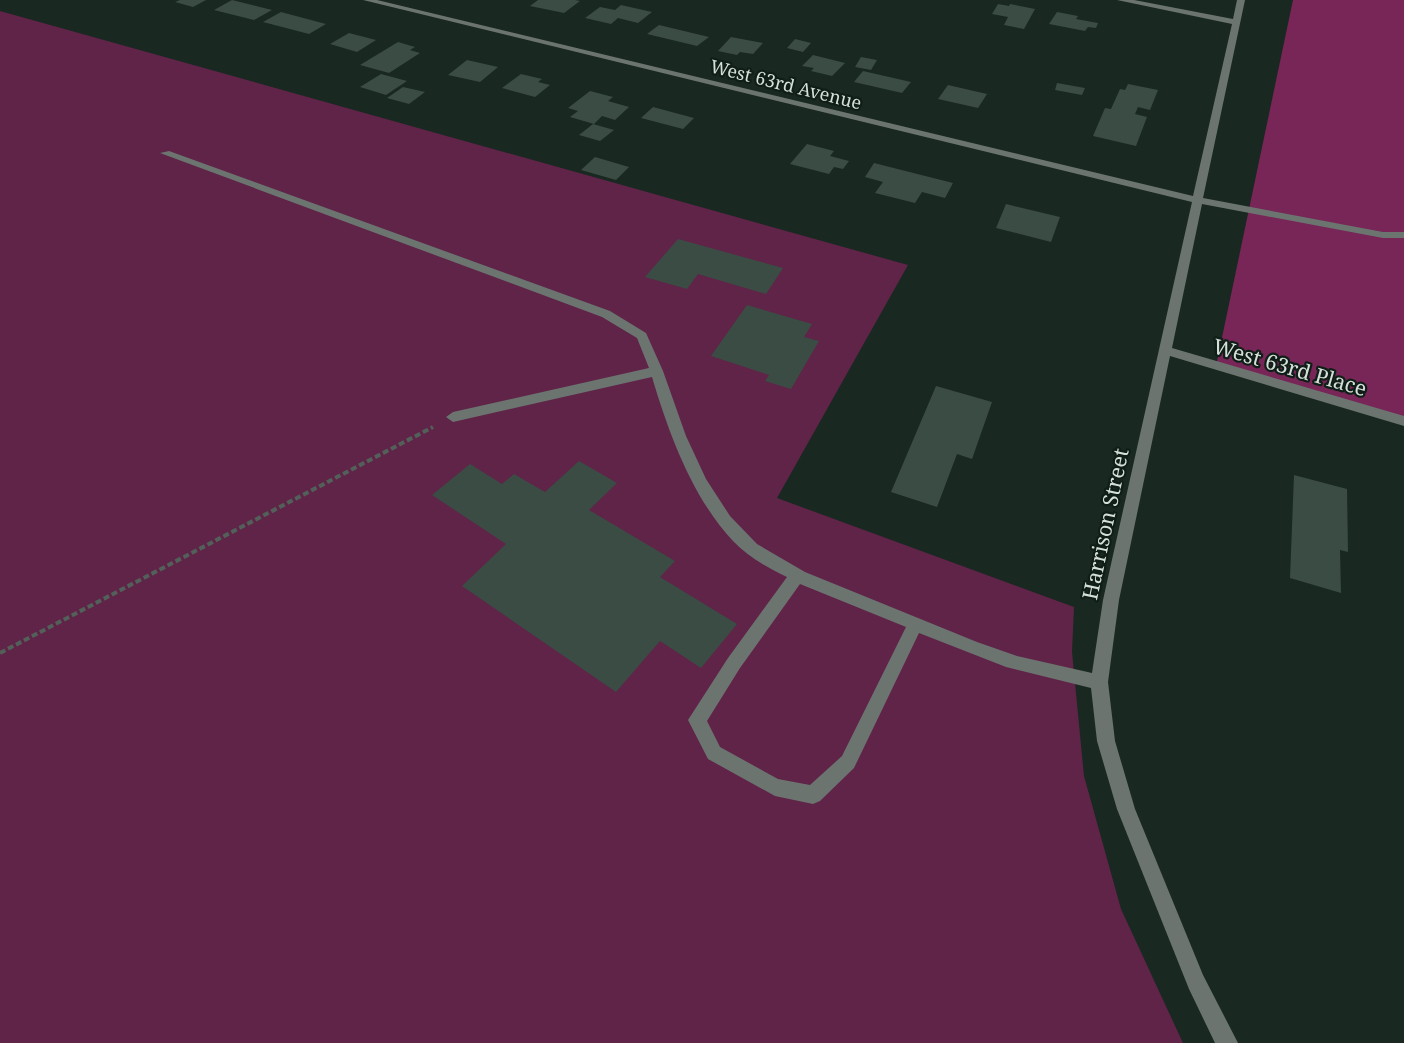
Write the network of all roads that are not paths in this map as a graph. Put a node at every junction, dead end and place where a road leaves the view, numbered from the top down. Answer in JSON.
{"nodes":[{"id":1,"x":367,"y":0,"type":"edge"},
{"id":2,"x":1120,"y":0,"type":"edge"},
{"id":3,"x":1241,"y":0,"type":"edge"},
{"id":4,"x":1236,"y":22,"type":"junction"},
{"id":5,"x":165,"y":153,"type":"dead end"},
{"id":6,"x":1198,"y":200,"type":"junction"},
{"id":7,"x":1404,"y":235,"type":"edge"},
{"id":8,"x":1165,"y":350,"type":"junction"},
{"id":9,"x":657,"y":371,"type":"junction"},
{"id":10,"x":453,"y":417,"type":"road end"},
{"id":11,"x":1404,"y":421,"type":"edge"},
{"id":12,"x":798,"y":574,"type":"junction"},
{"id":13,"x":916,"y":623,"type":"junction"},
{"id":14,"x":1099,"y":682,"type":"junction"},
{"id":15,"x":1227,"y":1043,"type":"edge"}],
"edges":[{"from":1,"to":6,"type":"street","name":"West 63rd Avenue"},
{"from":2,"to":4,"type":"street"},
{"from":3,"to":4,"type":"street","name":"Harrison Street"},
{"from":4,"to":6,"type":"street","name":"Harrison Street"},
{"from":5,"to":9,"type":"street"},
{"from":6,"to":7,"type":"street","name":"West 63rd Avenue"},
{"from":6,"to":8,"type":"street","name":"Harrison Street"},
{"from":8,"to":11,"type":"street","name":"West 63rd Place"},
{"from":8,"to":14,"type":"street","name":"Harrison Street"},
{"from":9,"to":10,"type":"street"},
{"from":9,"to":12,"type":"street"},
{"from":12,"to":13,"type":"street"},
{"from":12,"to":13,"type":"street"},
{"from":13,"to":14,"type":"street"},
{"from":14,"to":15,"type":"street","name":"Harrison Street"}]}
